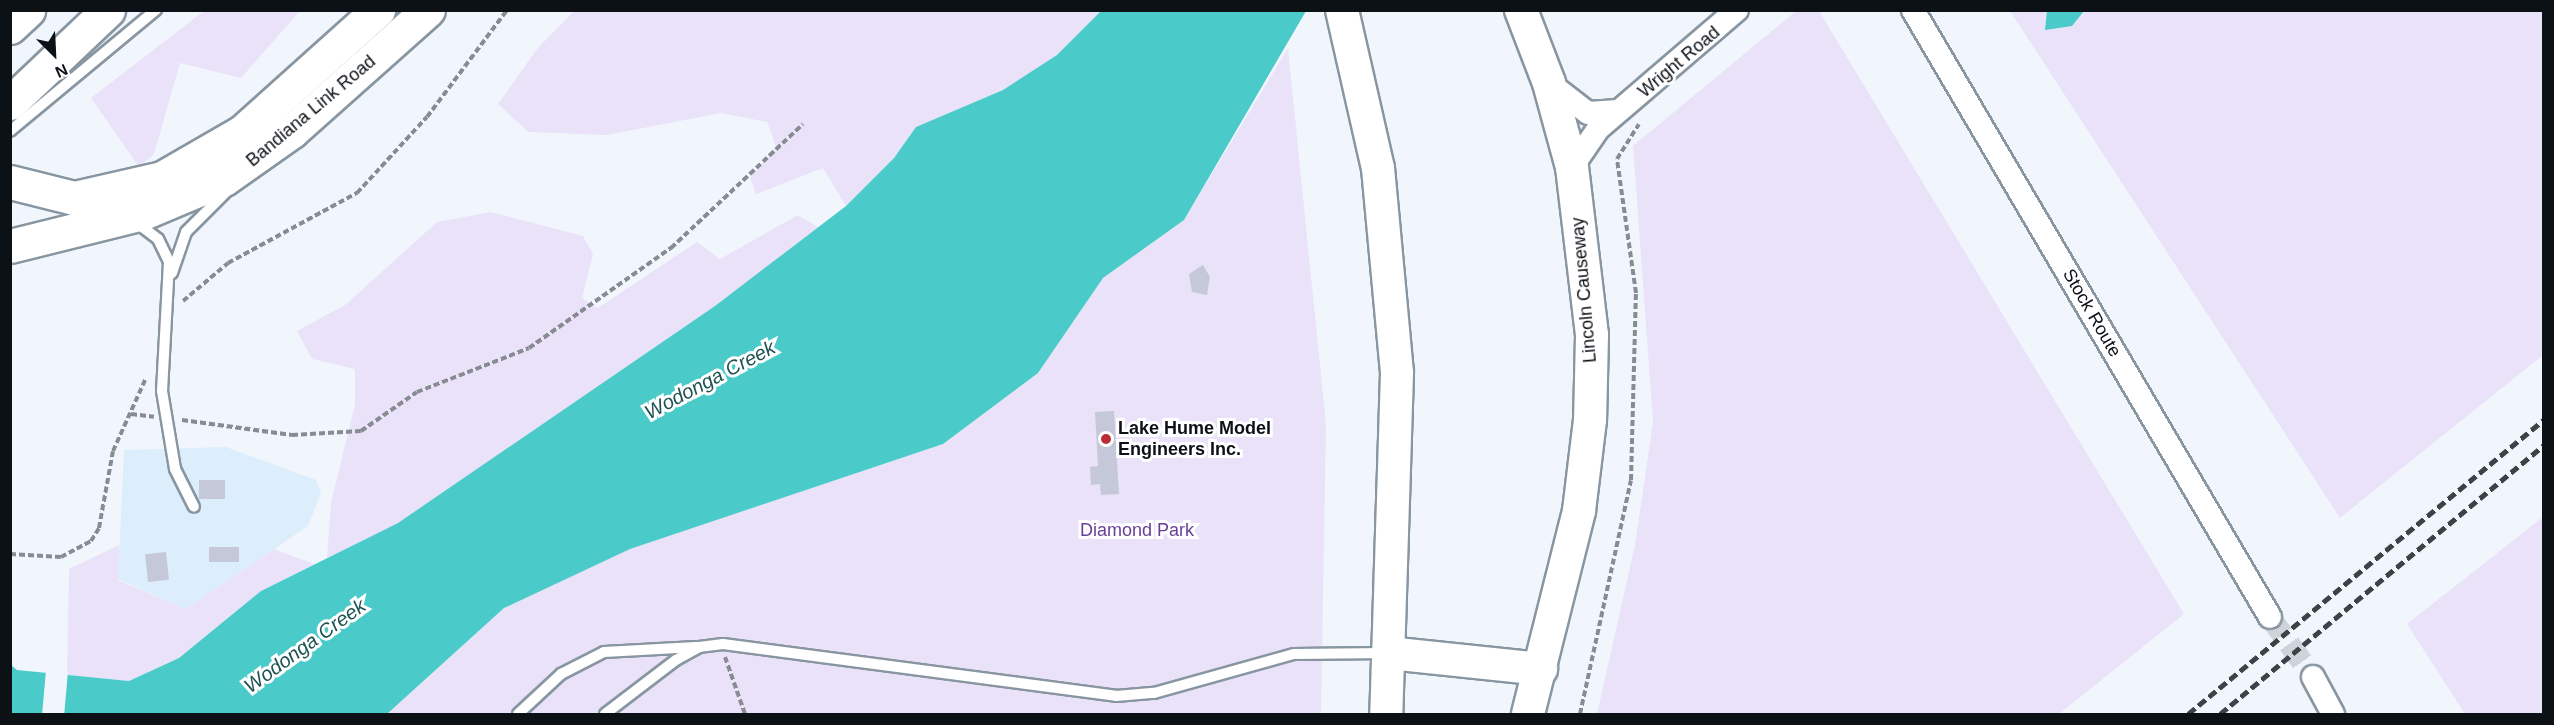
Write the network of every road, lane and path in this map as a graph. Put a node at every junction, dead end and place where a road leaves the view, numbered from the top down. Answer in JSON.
{"nodes":[{"id":1,"x":28,"y":10,"type":"edge"},
{"id":2,"x":108,"y":10,"type":"edge"},
{"id":3,"x":156,"y":10,"type":"edge"},
{"id":4,"x":378,"y":10,"type":"edge"},
{"id":5,"x":428,"y":10,"type":"edge"},
{"id":6,"x":507,"y":10,"type":"edge"},
{"id":7,"x":1521,"y":10,"type":"edge"},
{"id":8,"x":1737,"y":10,"type":"edge"},
{"id":9,"x":1913,"y":10,"type":"edge"},
{"id":10,"x":1345,"y":22,"type":"edge"},
{"id":11,"x":10,"y":27,"type":"edge"},
{"id":12,"x":1549,"y":83,"type":"junction"},
{"id":13,"x":10,"y":102,"type":"edge"},
{"id":14,"x":1618,"y":111,"type":"junction"},
{"id":15,"x":1646,"y":117,"type":"dead end"},
{"id":16,"x":803,"y":124,"type":"dead end"},
{"id":17,"x":10,"y":131,"type":"edge"},
{"id":18,"x":258,"y":158,"type":"junction"},
{"id":19,"x":1572,"y":167,"type":"junction"},
{"id":20,"x":10,"y":182,"type":"edge"},
{"id":21,"x":122,"y":219,"type":"junction"},
{"id":22,"x":10,"y":246,"type":"edge"},
{"id":23,"x":169,"y":285,"type":"junction"},
{"id":24,"x":178,"y":309,"type":"dead end"},
{"id":25,"x":161,"y":345,"type":"junction"},
{"id":26,"x":131,"y":414,"type":"junction"},
{"id":27,"x":166,"y":418,"type":"junction"},
{"id":28,"x":194,"y":507,"type":"dead end"},
{"id":29,"x":10,"y":554,"type":"edge"},
{"id":30,"x":2270,"y":617,"type":"tunnel mouth"},
{"id":31,"x":723,"y":644,"type":"junction"},
{"id":32,"x":699,"y":647,"type":"junction"},
{"id":33,"x":1389,"y":653,"type":"junction"},
{"id":34,"x":1541,"y":669,"type":"junction"},
{"id":35,"x":2313,"y":677,"type":"tunnel mouth"},
{"id":36,"x":518,"y":714,"type":"edge"},
{"id":37,"x":605,"y":714,"type":"edge"},
{"id":38,"x":745,"y":714,"type":"edge"},
{"id":39,"x":1386,"y":714,"type":"edge"},
{"id":40,"x":1528,"y":714,"type":"edge"},
{"id":41,"x":1580,"y":714,"type":"edge"},
{"id":42,"x":2333,"y":714,"type":"edge"}],
"edges":[{"from":1,"to":11,"type":"main road"},
{"from":2,"to":13,"type":"main road"},
{"from":3,"to":17,"type":"lane"},
{"from":4,"to":20,"type":"main road","name":"Bandiana Link Road"},
{"from":5,"to":18,"type":"main road","name":"Bandiana Link Road"},
{"from":6,"to":24,"type":"path"},
{"from":7,"to":12,"type":"main road","name":"Lincoln Causeway"},
{"from":8,"to":14,"type":"street","name":"Wright Road"},
{"from":9,"to":30,"type":"street","name":"Stock Route"},
{"from":10,"to":33,"type":"main road"},
{"from":12,"to":14,"type":"street"},
{"from":12,"to":19,"type":"main road","name":"Lincoln Causeway"},
{"from":14,"to":19,"type":"street","name":"Wright Road"},
{"from":15,"to":41,"type":"path"},
{"from":16,"to":27,"type":"path"},
{"from":18,"to":21,"type":"main road","name":"Bandiana Link Road"},
{"from":18,"to":23,"type":"lane"},
{"from":19,"to":34,"type":"main road","name":"Lincoln Causeway"},
{"from":21,"to":22,"type":"main road","name":"Bandiana Link Road"},
{"from":21,"to":23,"type":"lane"},
{"from":23,"to":25,"type":"lane"},
{"from":25,"to":26,"type":"path"},
{"from":25,"to":27,"type":"lane"},
{"from":26,"to":27,"type":"path"},
{"from":26,"to":29,"type":"path"},
{"from":27,"to":28,"type":"lane"},
{"from":31,"to":32,"type":"lane"},
{"from":31,"to":33,"type":"lane"},
{"from":31,"to":38,"type":"path"},
{"from":32,"to":36,"type":"lane"},
{"from":32,"to":37,"type":"lane"},
{"from":33,"to":34,"type":"main road"},
{"from":33,"to":39,"type":"main road"},
{"from":34,"to":40,"type":"main road","name":"Lincoln Causeway"},
{"from":35,"to":42,"type":"street"}]}
